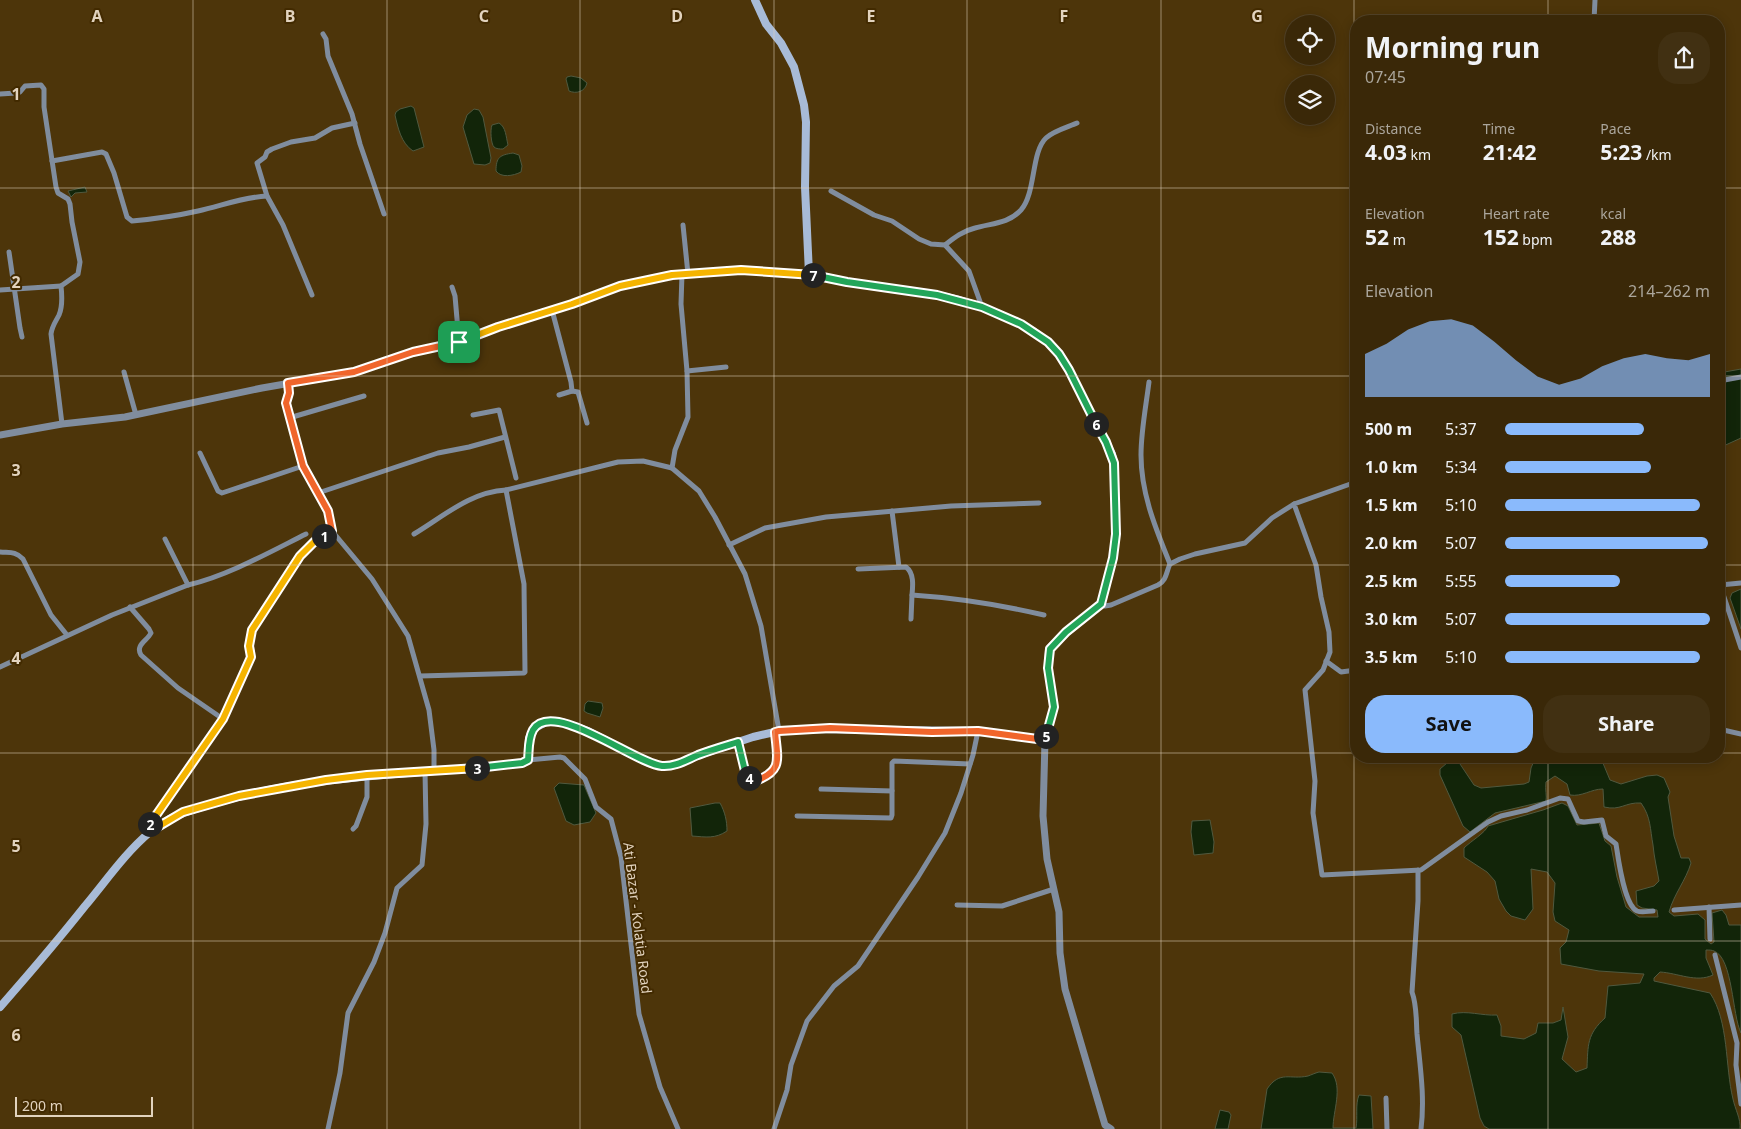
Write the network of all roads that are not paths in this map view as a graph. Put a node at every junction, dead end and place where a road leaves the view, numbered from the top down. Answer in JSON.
{"nodes":[{"id":1,"x":755,"y":0,"type":"edge"},
{"id":2,"x":1595,"y":0,"type":"edge"},
{"id":3,"x":1594,"y":15,"type":"edge"},
{"id":4,"x":323,"y":34,"type":"dead end"},
{"id":5,"x":0,"y":94,"type":"edge"},
{"id":6,"x":355,"y":123,"type":"junction"},
{"id":7,"x":1077,"y":123,"type":"dead end"},
{"id":8,"x":52,"y":161,"type":"junction"},
{"id":9,"x":831,"y":191,"type":"dead end"},
{"id":10,"x":267,"y":196,"type":"junction"},
{"id":11,"x":384,"y":214,"type":"dead end"},
{"id":12,"x":683,"y":225,"type":"dead end"},
{"id":13,"x":945,"y":245,"type":"junction"},
{"id":14,"x":9,"y":252,"type":"dead end"},
{"id":15,"x":685,"y":274,"type":"junction"},
{"id":16,"x":809,"y":274,"type":"junction"},
{"id":17,"x":61,"y":286,"type":"junction"},
{"id":18,"x":452,"y":287,"type":"dead end"},
{"id":19,"x":14,"y":288,"type":"junction"},
{"id":20,"x":0,"y":290,"type":"edge"},
{"id":21,"x":312,"y":295,"type":"dead end"},
{"id":22,"x":982,"y":307,"type":"junction"},
{"id":23,"x":552,"y":310,"type":"junction"},
{"id":24,"x":22,"y":337,"type":"dead end"},
{"id":25,"x":459,"y":342,"type":"junction"},
{"id":26,"x":726,"y":367,"type":"dead end"},
{"id":27,"x":687,"y":371,"type":"junction"},
{"id":28,"x":124,"y":372,"type":"dead end"},
{"id":29,"x":1741,"y":378,"type":"edge"},
{"id":30,"x":1725,"y":380,"type":"edge"},
{"id":31,"x":1149,"y":382,"type":"dead end"},
{"id":32,"x":288,"y":383,"type":"junction"},
{"id":33,"x":572,"y":391,"type":"junction"},
{"id":34,"x":559,"y":395,"type":"dead end"},
{"id":35,"x":364,"y":396,"type":"dead end"},
{"id":36,"x":136,"y":415,"type":"junction"},
{"id":37,"x":473,"y":415,"type":"dead end"},
{"id":38,"x":289,"y":418,"type":"junction"},
{"id":39,"x":586,"y":423,"type":"dead end"},
{"id":40,"x":62,"y":424,"type":"junction"},
{"id":41,"x":0,"y":435,"type":"edge"},
{"id":42,"x":505,"y":437,"type":"junction"},
{"id":43,"x":200,"y":452,"type":"dead end"},
{"id":44,"x":303,"y":466,"type":"junction"},
{"id":45,"x":672,"y":468,"type":"junction"},
{"id":46,"x":516,"y":478,"type":"dead end"},
{"id":47,"x":1350,"y":484,"type":"edge"},
{"id":48,"x":506,"y":490,"type":"junction"},
{"id":49,"x":318,"y":493,"type":"junction"},
{"id":50,"x":1039,"y":503,"type":"dead end"},
{"id":51,"x":1294,"y":504,"type":"junction"},
{"id":52,"x":892,"y":511,"type":"junction"},
{"id":53,"x":332,"y":531,"type":"junction"},
{"id":54,"x":306,"y":534,"type":"dead end"},
{"id":55,"x":414,"y":534,"type":"dead end"},
{"id":56,"x":165,"y":539,"type":"dead end"},
{"id":57,"x":729,"y":544,"type":"junction"},
{"id":58,"x":0,"y":552,"type":"edge"},
{"id":59,"x":1170,"y":564,"type":"junction"},
{"id":60,"x":899,"y":567,"type":"junction"},
{"id":61,"x":858,"y":569,"type":"dead end"},
{"id":62,"x":1741,"y":583,"type":"edge"},
{"id":63,"x":188,"y":585,"type":"junction"},
{"id":64,"x":1725,"y":585,"type":"edge"},
{"id":65,"x":912,"y":595,"type":"junction"},
{"id":66,"x":1725,"y":600,"type":"edge"},
{"id":67,"x":1101,"y":604,"type":"junction"},
{"id":68,"x":130,"y":607,"type":"junction"},
{"id":69,"x":1044,"y":615,"type":"dead end"},
{"id":70,"x":911,"y":618,"type":"dead end"},
{"id":71,"x":67,"y":635,"type":"junction"},
{"id":72,"x":1741,"y":648,"type":"edge"},
{"id":73,"x":1326,"y":662,"type":"junction"},
{"id":74,"x":0,"y":668,"type":"edge"},
{"id":75,"x":1350,"y":671,"type":"edge"},
{"id":76,"x":420,"y":676,"type":"junction"},
{"id":77,"x":223,"y":719,"type":"junction"},
{"id":78,"x":1725,"y":730,"type":"edge"},
{"id":79,"x":777,"y":731,"type":"junction"},
{"id":80,"x":981,"y":731,"type":"junction"},
{"id":81,"x":1741,"y":734,"type":"edge"},
{"id":82,"x":1045,"y":740,"type":"junction"},
{"id":83,"x":738,"y":742,"type":"junction"},
{"id":84,"x":528,"y":760,"type":"junction"},
{"id":85,"x":970,"y":764,"type":"junction"},
{"id":86,"x":434,"y":770,"type":"junction"},
{"id":87,"x":425,"y":771,"type":"junction"},
{"id":88,"x":367,"y":775,"type":"junction"},
{"id":89,"x":821,"y":789,"type":"dead end"},
{"id":90,"x":892,"y":791,"type":"junction"},
{"id":91,"x":797,"y":816,"type":"dead end"},
{"id":92,"x":353,"y":829,"type":"dead end"},
{"id":93,"x":151,"y":831,"type":"junction"},
{"id":94,"x":1418,"y":870,"type":"junction"},
{"id":95,"x":1054,"y":889,"type":"junction"},
{"id":96,"x":957,"y":905,"type":"dead end"},
{"id":97,"x":1741,"y":905,"type":"edge"},
{"id":98,"x":1709,"y":907,"type":"junction"},
{"id":99,"x":1674,"y":910,"type":"dead end"},
{"id":100,"x":1653,"y":911,"type":"dead end"},
{"id":101,"x":1710,"y":939,"type":"dead end"},
{"id":102,"x":1715,"y":954,"type":"dead end"},
{"id":103,"x":0,"y":1007,"type":"edge"},
{"id":104,"x":1386,"y":1098,"type":"dead end"},
{"id":105,"x":1741,"y":1104,"type":"edge"},
{"id":106,"x":328,"y":1129,"type":"edge"},
{"id":107,"x":678,"y":1129,"type":"edge"},
{"id":108,"x":774,"y":1129,"type":"edge"},
{"id":109,"x":1111,"y":1129,"type":"edge"},
{"id":110,"x":1387,"y":1129,"type":"edge"},
{"id":111,"x":1421,"y":1129,"type":"edge"}],
"edges":[{"from":1,"to":16,"type":"main road"},
{"from":2,"to":3,"type":"street"},
{"from":4,"to":6,"type":"street"},
{"from":5,"to":8,"type":"street"},
{"from":6,"to":10,"type":"street"},
{"from":6,"to":11,"type":"street"},
{"from":7,"to":13,"type":"street"},
{"from":8,"to":10,"type":"street"},
{"from":8,"to":17,"type":"street"},
{"from":9,"to":13,"type":"street"},
{"from":10,"to":21,"type":"street"},
{"from":12,"to":15,"type":"street"},
{"from":13,"to":22,"type":"street"},
{"from":14,"to":19,"type":"street"},
{"from":15,"to":16,"type":"street"},
{"from":15,"to":23,"type":"street"},
{"from":15,"to":27,"type":"street"},
{"from":16,"to":22,"type":"main road"},
{"from":17,"to":19,"type":"street"},
{"from":17,"to":40,"type":"street"},
{"from":18,"to":25,"type":"street"},
{"from":19,"to":20,"type":"street"},
{"from":19,"to":24,"type":"street"},
{"from":22,"to":67,"type":"main road"},
{"from":23,"to":25,"type":"street"},
{"from":23,"to":33,"type":"street"},
{"from":25,"to":32,"type":"street"},
{"from":26,"to":27,"type":"street"},
{"from":27,"to":45,"type":"street"},
{"from":28,"to":36,"type":"street"},
{"from":29,"to":30,"type":"street"},
{"from":31,"to":59,"type":"street"},
{"from":32,"to":36,"type":"street"},
{"from":32,"to":38,"type":"street"},
{"from":33,"to":34,"type":"street"},
{"from":33,"to":39,"type":"street"},
{"from":35,"to":38,"type":"street"},
{"from":36,"to":40,"type":"street"},
{"from":37,"to":42,"type":"street"},
{"from":38,"to":44,"type":"street"},
{"from":40,"to":41,"type":"street"},
{"from":42,"to":46,"type":"street"},
{"from":42,"to":49,"type":"street"},
{"from":43,"to":44,"type":"street"},
{"from":44,"to":49,"type":"street"},
{"from":45,"to":48,"type":"street"},
{"from":45,"to":57,"type":"street"},
{"from":47,"to":51,"type":"street"},
{"from":48,"to":55,"type":"street"},
{"from":48,"to":76,"type":"street"},
{"from":49,"to":53,"type":"street"},
{"from":50,"to":52,"type":"street"},
{"from":51,"to":59,"type":"street"},
{"from":51,"to":73,"type":"street"},
{"from":52,"to":57,"type":"street"},
{"from":52,"to":60,"type":"street"},
{"from":53,"to":76,"type":"street"},
{"from":53,"to":77,"type":"street"},
{"from":54,"to":63,"type":"street"},
{"from":56,"to":63,"type":"street"},
{"from":57,"to":79,"type":"street"},
{"from":58,"to":71,"type":"street"},
{"from":59,"to":67,"type":"street"},
{"from":60,"to":61,"type":"street"},
{"from":60,"to":65,"type":"street"},
{"from":62,"to":64,"type":"street"},
{"from":63,"to":68,"type":"street"},
{"from":65,"to":69,"type":"street"},
{"from":65,"to":70,"type":"street"},
{"from":66,"to":72,"type":"street"},
{"from":67,"to":82,"type":"main road"},
{"from":68,"to":71,"type":"street"},
{"from":68,"to":77,"type":"street"},
{"from":71,"to":74,"type":"street"},
{"from":73,"to":75,"type":"street"},
{"from":73,"to":94,"type":"street"},
{"from":76,"to":86,"type":"street"},
{"from":77,"to":93,"type":"street"},
{"from":78,"to":81,"type":"street"},
{"from":79,"to":80,"type":"main road"},
{"from":79,"to":83,"type":"main road"},
{"from":79,"to":83,"type":"street"},
{"from":80,"to":82,"type":"main road"},
{"from":80,"to":85,"type":"street"},
{"from":82,"to":95,"type":"street"},
{"from":83,"to":84,"type":"main road"},
{"from":84,"to":86,"type":"main road"},
{"from":84,"to":107,"type":"street","name":"Ati Bazar - Kolatia Road"},
{"from":85,"to":90,"type":"street"},
{"from":85,"to":108,"type":"street"},
{"from":86,"to":87,"type":"main road"},
{"from":87,"to":88,"type":"main road"},
{"from":87,"to":106,"type":"street"},
{"from":88,"to":92,"type":"street"},
{"from":88,"to":93,"type":"main road"},
{"from":89,"to":90,"type":"street"},
{"from":90,"to":91,"type":"street"},
{"from":93,"to":103,"type":"main road"},
{"from":94,"to":100,"type":"street"},
{"from":94,"to":111,"type":"street"},
{"from":95,"to":96,"type":"street"},
{"from":95,"to":109,"type":"street"},
{"from":97,"to":98,"type":"street"},
{"from":98,"to":99,"type":"street"},
{"from":98,"to":101,"type":"street"},
{"from":102,"to":105,"type":"street"},
{"from":104,"to":110,"type":"street"}]}
